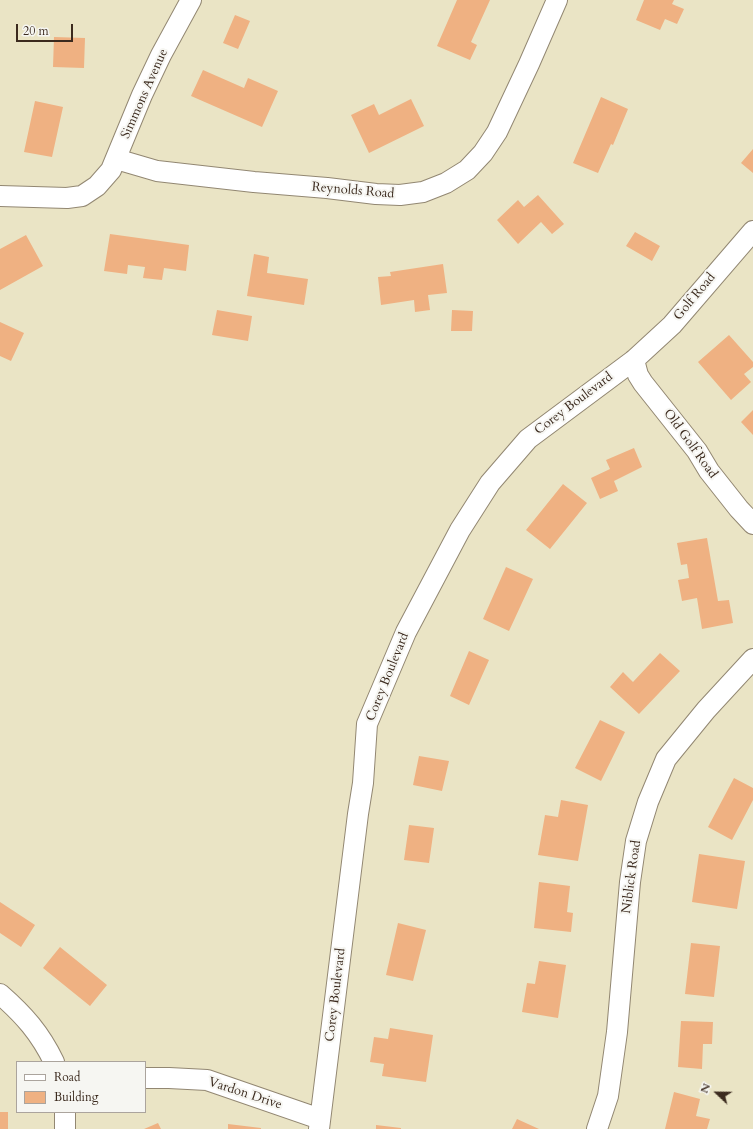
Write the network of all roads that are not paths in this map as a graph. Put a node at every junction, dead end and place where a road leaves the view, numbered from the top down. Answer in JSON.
{"nodes":[{"id":1,"x":191,"y":0,"type":"edge"},
{"id":2,"x":557,"y":0,"type":"edge"},
{"id":3,"x":116,"y":159,"type":"junction"},
{"id":4,"x":0,"y":196,"type":"edge"},
{"id":5,"x":753,"y":231,"type":"edge"},
{"id":6,"x":634,"y":360,"type":"junction"},
{"id":7,"x":753,"y":524,"type":"edge"},
{"id":8,"x":753,"y":659,"type":"edge"},
{"id":9,"x":0,"y":994,"type":"edge"},
{"id":10,"x":54,"y":1061,"type":"edge"},
{"id":11,"x":146,"y":1078,"type":"edge"},
{"id":12,"x":65,"y":1113,"type":"edge"},
{"id":13,"x":320,"y":1124,"type":"edge"},
{"id":14,"x":65,"y":1129,"type":"edge"},
{"id":15,"x":597,"y":1129,"type":"edge"}],
"edges":[{"from":1,"to":3,"type":"street","name":"Simmons Avenue"},
{"from":2,"to":3,"type":"street","name":"Reynolds Road"},
{"from":3,"to":4,"type":"street","name":"Simmons Avenue"},
{"from":5,"to":6,"type":"street","name":"Golf Road"},
{"from":6,"to":7,"type":"street","name":"Old Golf Road"},
{"from":6,"to":13,"type":"street","name":"Corey Boulevard"},
{"from":8,"to":15,"type":"street","name":"Niblick Road"},
{"from":9,"to":10,"type":"street"},
{"from":11,"to":13,"type":"street","name":"Vardon Drive"},
{"from":12,"to":14,"type":"street"}]}
